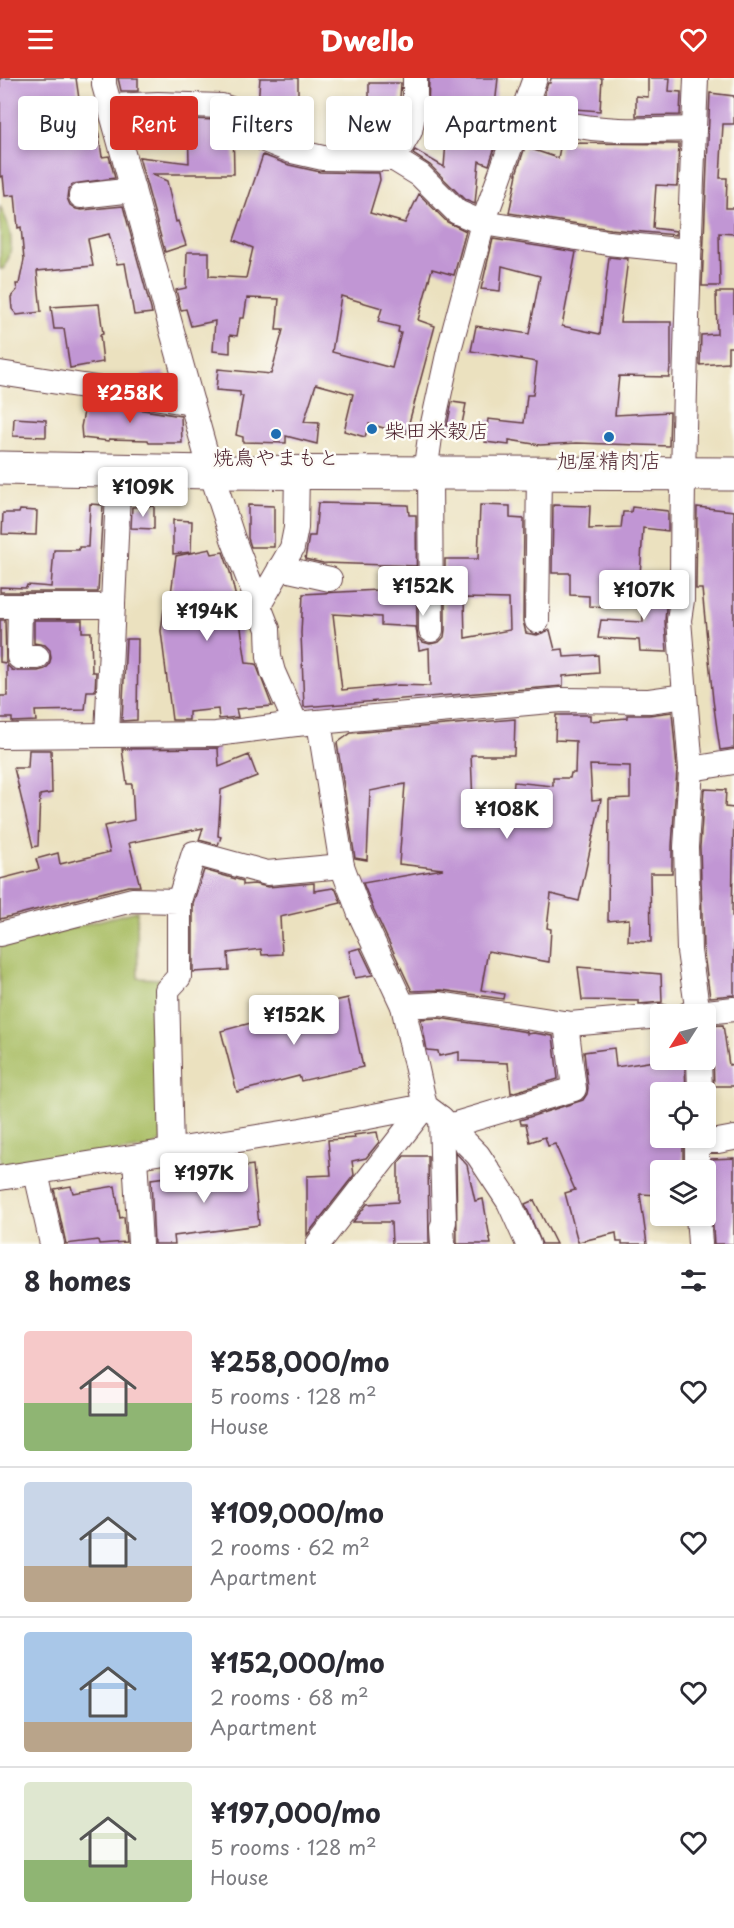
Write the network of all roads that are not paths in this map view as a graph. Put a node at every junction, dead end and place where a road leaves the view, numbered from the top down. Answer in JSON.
{"nodes":[{"id":1,"x":415,"y":78,"type":"edge"},
{"id":2,"x":535,"y":78,"type":"edge"},
{"id":3,"x":696,"y":78,"type":"edge"},
{"id":4,"x":104,"y":87,"type":"edge"},
{"id":5,"x":528,"y":96,"type":"edge"},
{"id":6,"x":578,"y":126,"type":"edge"},
{"id":7,"x":694,"y":129,"type":"junction"},
{"id":8,"x":508,"y":150,"type":"edge"},
{"id":9,"x":394,"y":159,"type":"junction"},
{"id":10,"x":133,"y":190,"type":"junction"},
{"id":11,"x":81,"y":196,"type":"dead end"},
{"id":12,"x":483,"y":223,"type":"junction"},
{"id":13,"x":688,"y":251,"type":"junction"},
{"id":14,"x":0,"y":373,"type":"edge"},
{"id":15,"x":192,"y":403,"type":"junction"},
{"id":16,"x":0,"y":468,"type":"edge"},
{"id":17,"x":119,"y":471,"type":"junction"},
{"id":18,"x":211,"y":472,"type":"junction"},
{"id":19,"x":297,"y":472,"type":"junction"},
{"id":20,"x":427,"y":472,"type":"junction"},
{"id":21,"x":539,"y":473,"type":"junction"},
{"id":22,"x":682,"y":474,"type":"junction"},
{"id":23,"x":734,"y":474,"type":"edge"},
{"id":24,"x":280,"y":568,"type":"junction"},
{"id":25,"x":330,"y":579,"type":"dead end"},
{"id":26,"x":259,"y":605,"type":"junction"},
{"id":27,"x":10,"y":606,"type":"edge"},
{"id":28,"x":113,"y":606,"type":"junction"},
{"id":29,"x":537,"y":621,"type":"dead end"},
{"id":30,"x":431,"y":630,"type":"dead end"},
{"id":31,"x":37,"y":657,"type":"dead end"},
{"id":32,"x":685,"y":696,"type":"junction"},
{"id":33,"x":307,"y":723,"type":"junction"},
{"id":34,"x":107,"y":735,"type":"junction"},
{"id":35,"x":0,"y":736,"type":"edge"},
{"id":36,"x":734,"y":762,"type":"edge"},
{"id":37,"x":691,"y":769,"type":"junction"},
{"id":38,"x":342,"y":866,"type":"junction"},
{"id":39,"x":179,"y":901,"type":"junction"},
{"id":40,"x":0,"y":934,"type":"edge"},
{"id":41,"x":697,"y":1004,"type":"edge"},
{"id":42,"x":402,"y":1006,"type":"junction"},
{"id":43,"x":734,"y":1009,"type":"edge"},
{"id":44,"x":716,"y":1012,"type":"edge"},
{"id":45,"x":650,"y":1017,"type":"edge"},
{"id":46,"x":566,"y":1023,"type":"junction"},
{"id":47,"x":438,"y":1117,"type":"junction"},
{"id":48,"x":734,"y":1138,"type":"edge"},
{"id":49,"x":716,"y":1141,"type":"edge"},
{"id":50,"x":171,"y":1151,"type":"junction"},
{"id":51,"x":135,"y":1157,"type":"junction"},
{"id":52,"x":36,"y":1173,"type":"junction"},
{"id":53,"x":0,"y":1178,"type":"edge"},
{"id":54,"x":51,"y":1244,"type":"edge"},
{"id":55,"x":140,"y":1244,"type":"edge"},
{"id":56,"x":318,"y":1244,"type":"edge"},
{"id":57,"x":443,"y":1244,"type":"edge"},
{"id":58,"x":528,"y":1244,"type":"edge"}],
"edges":[{"from":1,"to":9,"type":"street"},
{"from":2,"to":5,"type":"street"},
{"from":3,"to":7,"type":"street"},
{"from":4,"to":9,"type":"street"},
{"from":4,"to":10,"type":"street"},
{"from":6,"to":7,"type":"street"},
{"from":7,"to":13,"type":"street"},
{"from":8,"to":12,"type":"street"},
{"from":9,"to":12,"type":"street"},
{"from":10,"to":11,"type":"street"},
{"from":10,"to":15,"type":"street"},
{"from":12,"to":13,"type":"street"},
{"from":12,"to":20,"type":"street"},
{"from":13,"to":22,"type":"street"},
{"from":14,"to":15,"type":"street"},
{"from":15,"to":18,"type":"street"},
{"from":16,"to":17,"type":"street"},
{"from":17,"to":18,"type":"street"},
{"from":17,"to":28,"type":"street"},
{"from":18,"to":19,"type":"street"},
{"from":18,"to":26,"type":"street"},
{"from":19,"to":20,"type":"street"},
{"from":19,"to":24,"type":"street"},
{"from":20,"to":21,"type":"street"},
{"from":20,"to":30,"type":"street"},
{"from":21,"to":22,"type":"street"},
{"from":21,"to":29,"type":"street"},
{"from":22,"to":23,"type":"street"},
{"from":22,"to":32,"type":"street"},
{"from":24,"to":25,"type":"street"},
{"from":24,"to":26,"type":"street"},
{"from":26,"to":33,"type":"street"},
{"from":27,"to":28,"type":"street"},
{"from":27,"to":31,"type":"street"},
{"from":28,"to":34,"type":"street"},
{"from":32,"to":33,"type":"street"},
{"from":32,"to":37,"type":"street"},
{"from":33,"to":34,"type":"street"},
{"from":33,"to":38,"type":"street"},
{"from":34,"to":35,"type":"street"},
{"from":36,"to":37,"type":"street"},
{"from":37,"to":41,"type":"street"},
{"from":38,"to":39,"type":"street"},
{"from":38,"to":42,"type":"street"},
{"from":39,"to":40,"type":"street"},
{"from":39,"to":50,"type":"street"},
{"from":42,"to":46,"type":"street"},
{"from":42,"to":47,"type":"street"},
{"from":43,"to":44,"type":"street"},
{"from":45,"to":46,"type":"street"},
{"from":46,"to":47,"type":"street"},
{"from":47,"to":50,"type":"street"},
{"from":47,"to":56,"type":"street"},
{"from":47,"to":57,"type":"street"},
{"from":47,"to":58,"type":"street"},
{"from":48,"to":49,"type":"street"},
{"from":50,"to":51,"type":"street"},
{"from":51,"to":52,"type":"street"},
{"from":51,"to":55,"type":"street"},
{"from":52,"to":53,"type":"street"},
{"from":52,"to":54,"type":"street"}]}
